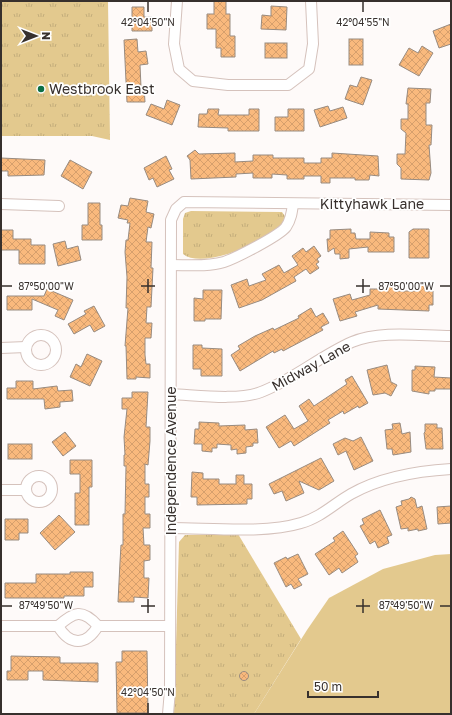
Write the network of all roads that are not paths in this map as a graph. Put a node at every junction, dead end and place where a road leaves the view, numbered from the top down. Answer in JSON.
{"nodes":[{"id":1,"x":177,"y":1,"type":"edge"},
{"id":2,"x":312,"y":1,"type":"edge"},
{"id":3,"x":1,"y":204,"type":"edge"},
{"id":4,"x":293,"y":204,"type":"junction"},
{"id":5,"x":451,"y":205,"type":"edge"},
{"id":6,"x":59,"y":206,"type":"dead end"},
{"id":7,"x":176,"y":209,"type":"joint"},
{"id":8,"x":171,"y":265,"type":"junction"},
{"id":9,"x":451,"y":336,"type":"edge"},
{"id":10,"x":1,"y":348,"type":"edge"},
{"id":11,"x":26,"y":348,"type":"dead end"},
{"id":12,"x":171,"y":394,"type":"junction"},
{"id":13,"x":451,"y":469,"type":"edge"},
{"id":14,"x":1,"y":490,"type":"edge"},
{"id":15,"x":26,"y":490,"type":"dead end"},
{"id":16,"x":171,"y":528,"type":"junction"},
{"id":17,"x":1,"y":626,"type":"edge"},
{"id":18,"x":58,"y":626,"type":"junction"},
{"id":19,"x":98,"y":626,"type":"junction"},
{"id":20,"x":170,"y":626,"type":"junction"},
{"id":21,"x":168,"y":714,"type":"edge"}],
"edges":[{"from":1,"to":2,"type":"street"},
{"from":3,"to":6,"type":"street"},
{"from":4,"to":5,"type":"street","name":"Kittyhawk Lane"},
{"from":4,"to":7,"type":"street","name":"Kittyhawk Lane"},
{"from":4,"to":8,"type":"street"},
{"from":7,"to":8,"type":"street","name":"Independence Avenue"},
{"from":8,"to":12,"type":"street","name":"Independence Avenue"},
{"from":9,"to":12,"type":"street","name":"Midway Lane"},
{"from":10,"to":11,"type":"street"},
{"from":12,"to":16,"type":"street","name":"Independence Avenue"},
{"from":13,"to":16,"type":"street"},
{"from":14,"to":15,"type":"street"},
{"from":16,"to":20,"type":"street","name":"Independence Avenue"},
{"from":17,"to":18,"type":"street"},
{"from":18,"to":19,"type":"street"},
{"from":18,"to":19,"type":"street"},
{"from":19,"to":20,"type":"street"},
{"from":20,"to":21,"type":"street","name":"Independence Avenue"}]}
